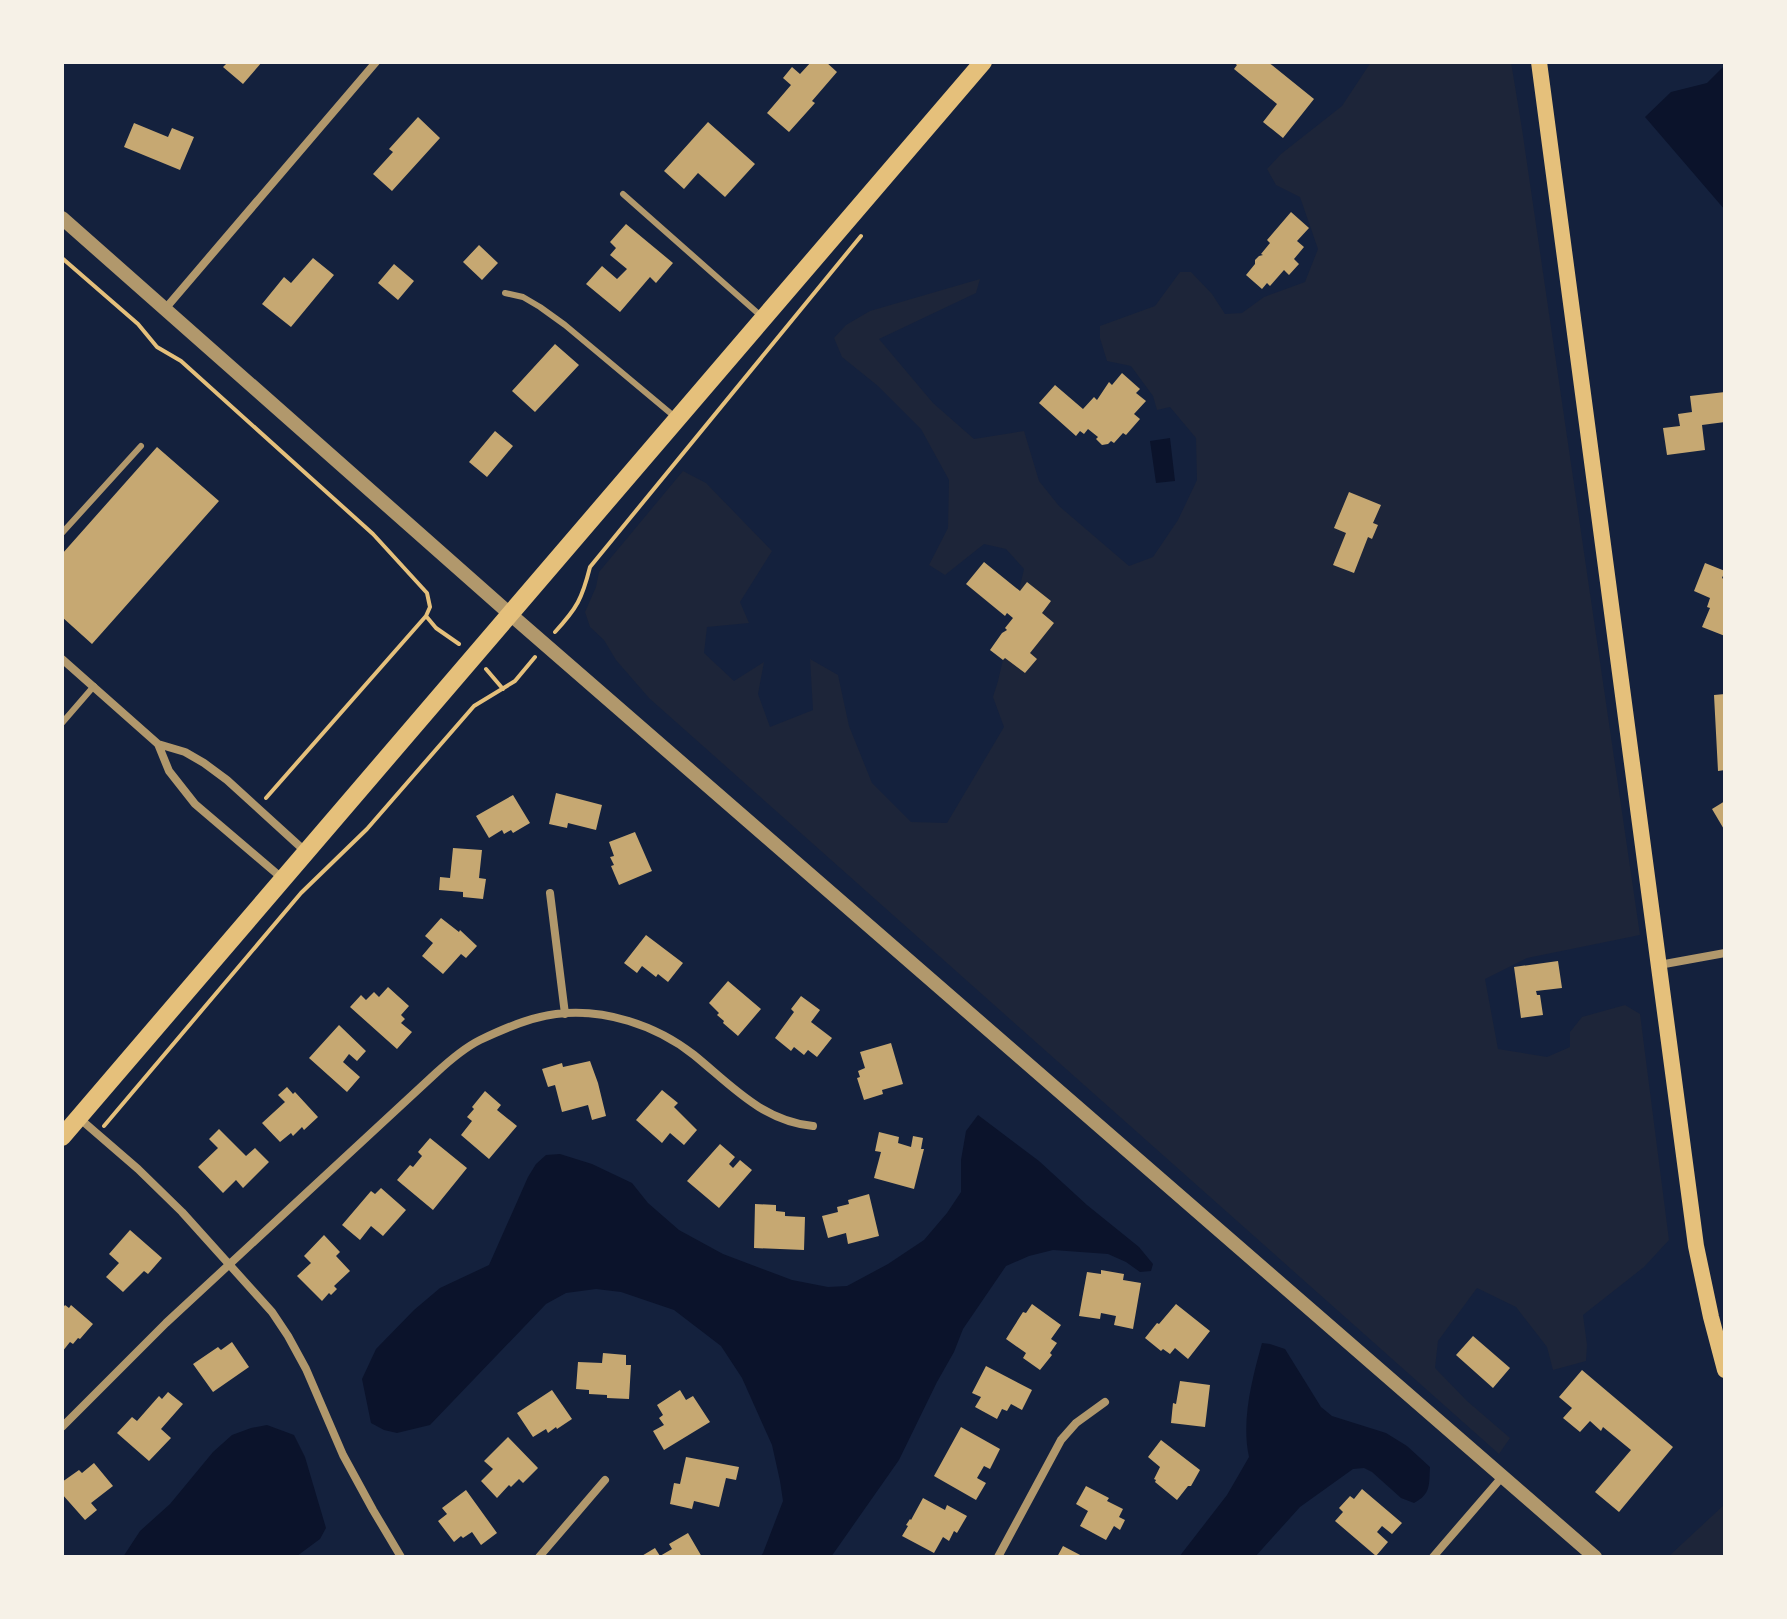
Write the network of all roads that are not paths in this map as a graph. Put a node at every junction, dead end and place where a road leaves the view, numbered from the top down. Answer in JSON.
{"nodes":[{"id":1,"x":376,"y":62,"type":"edge"},
{"id":2,"x":983,"y":62,"type":"edge"},
{"id":3,"x":1539,"y":62,"type":"edge"},
{"id":4,"x":623,"y":194,"type":"dead end"},
{"id":5,"x":62,"y":218,"type":"edge"},
{"id":6,"x":505,"y":293,"type":"dead end"},
{"id":7,"x":165,"y":309,"type":"junction"},
{"id":8,"x":764,"y":318,"type":"junction"},
{"id":9,"x":677,"y":419,"type":"junction"},
{"id":10,"x":141,"y":446,"type":"dead end"},
{"id":11,"x":62,"y":533,"type":"edge"},
{"id":12,"x":510,"y":614,"type":"junction"},
{"id":13,"x":62,"y":659,"type":"edge"},
{"id":14,"x":94,"y":686,"type":"junction"},
{"id":15,"x":62,"y":723,"type":"edge"},
{"id":16,"x":158,"y":744,"type":"junction"},
{"id":17,"x":306,"y":852,"type":"junction"},
{"id":18,"x":283,"y":879,"type":"junction"},
{"id":19,"x":550,"y":893,"type":"dead end"},
{"id":20,"x":1725,"y":953,"type":"edge"},
{"id":21,"x":1658,"y":966,"type":"junction"},
{"id":22,"x":565,"y":1014,"type":"junction"},
{"id":23,"x":78,"y":1118,"type":"junction"},
{"id":24,"x":813,"y":1126,"type":"dead end"},
{"id":25,"x":62,"y":1137,"type":"edge"},
{"id":26,"x":230,"y":1264,"type":"junction"},
{"id":27,"x":1725,"y":1370,"type":"edge"},
{"id":28,"x":1105,"y":1402,"type":"dead end"},
{"id":29,"x":62,"y":1427,"type":"edge"},
{"id":30,"x":1502,"y":1477,"type":"junction"},
{"id":31,"x":605,"y":1480,"type":"dead end"},
{"id":32,"x":401,"y":1557,"type":"edge"},
{"id":33,"x":539,"y":1557,"type":"edge"},
{"id":34,"x":998,"y":1557,"type":"edge"},
{"id":35,"x":1433,"y":1557,"type":"edge"},
{"id":36,"x":1595,"y":1557,"type":"edge"}],
"edges":[{"from":1,"to":7,"type":"street"},
{"from":2,"to":8,"type":"main road"},
{"from":3,"to":21,"type":"main road"},
{"from":4,"to":8,"type":"lane"},
{"from":5,"to":7,"type":"street"},
{"from":6,"to":9,"type":"lane"},
{"from":7,"to":12,"type":"street"},
{"from":8,"to":9,"type":"main road"},
{"from":9,"to":12,"type":"main road"},
{"from":10,"to":11,"type":"lane"},
{"from":12,"to":17,"type":"main road"},
{"from":12,"to":30,"type":"street"},
{"from":13,"to":14,"type":"street"},
{"from":14,"to":15,"type":"lane"},
{"from":14,"to":16,"type":"street"},
{"from":16,"to":17,"type":"street"},
{"from":16,"to":18,"type":"street"},
{"from":17,"to":18,"type":"main road"},
{"from":18,"to":23,"type":"main road"},
{"from":19,"to":22,"type":"street"},
{"from":20,"to":21,"type":"street"},
{"from":21,"to":27,"type":"main road"},
{"from":22,"to":24,"type":"street"},
{"from":22,"to":26,"type":"street"},
{"from":23,"to":25,"type":"main road"},
{"from":23,"to":26,"type":"street"},
{"from":26,"to":29,"type":"street"},
{"from":26,"to":32,"type":"street"},
{"from":28,"to":34,"type":"street"},
{"from":30,"to":35,"type":"street"},
{"from":30,"to":36,"type":"street"},
{"from":31,"to":33,"type":"street"}]}
